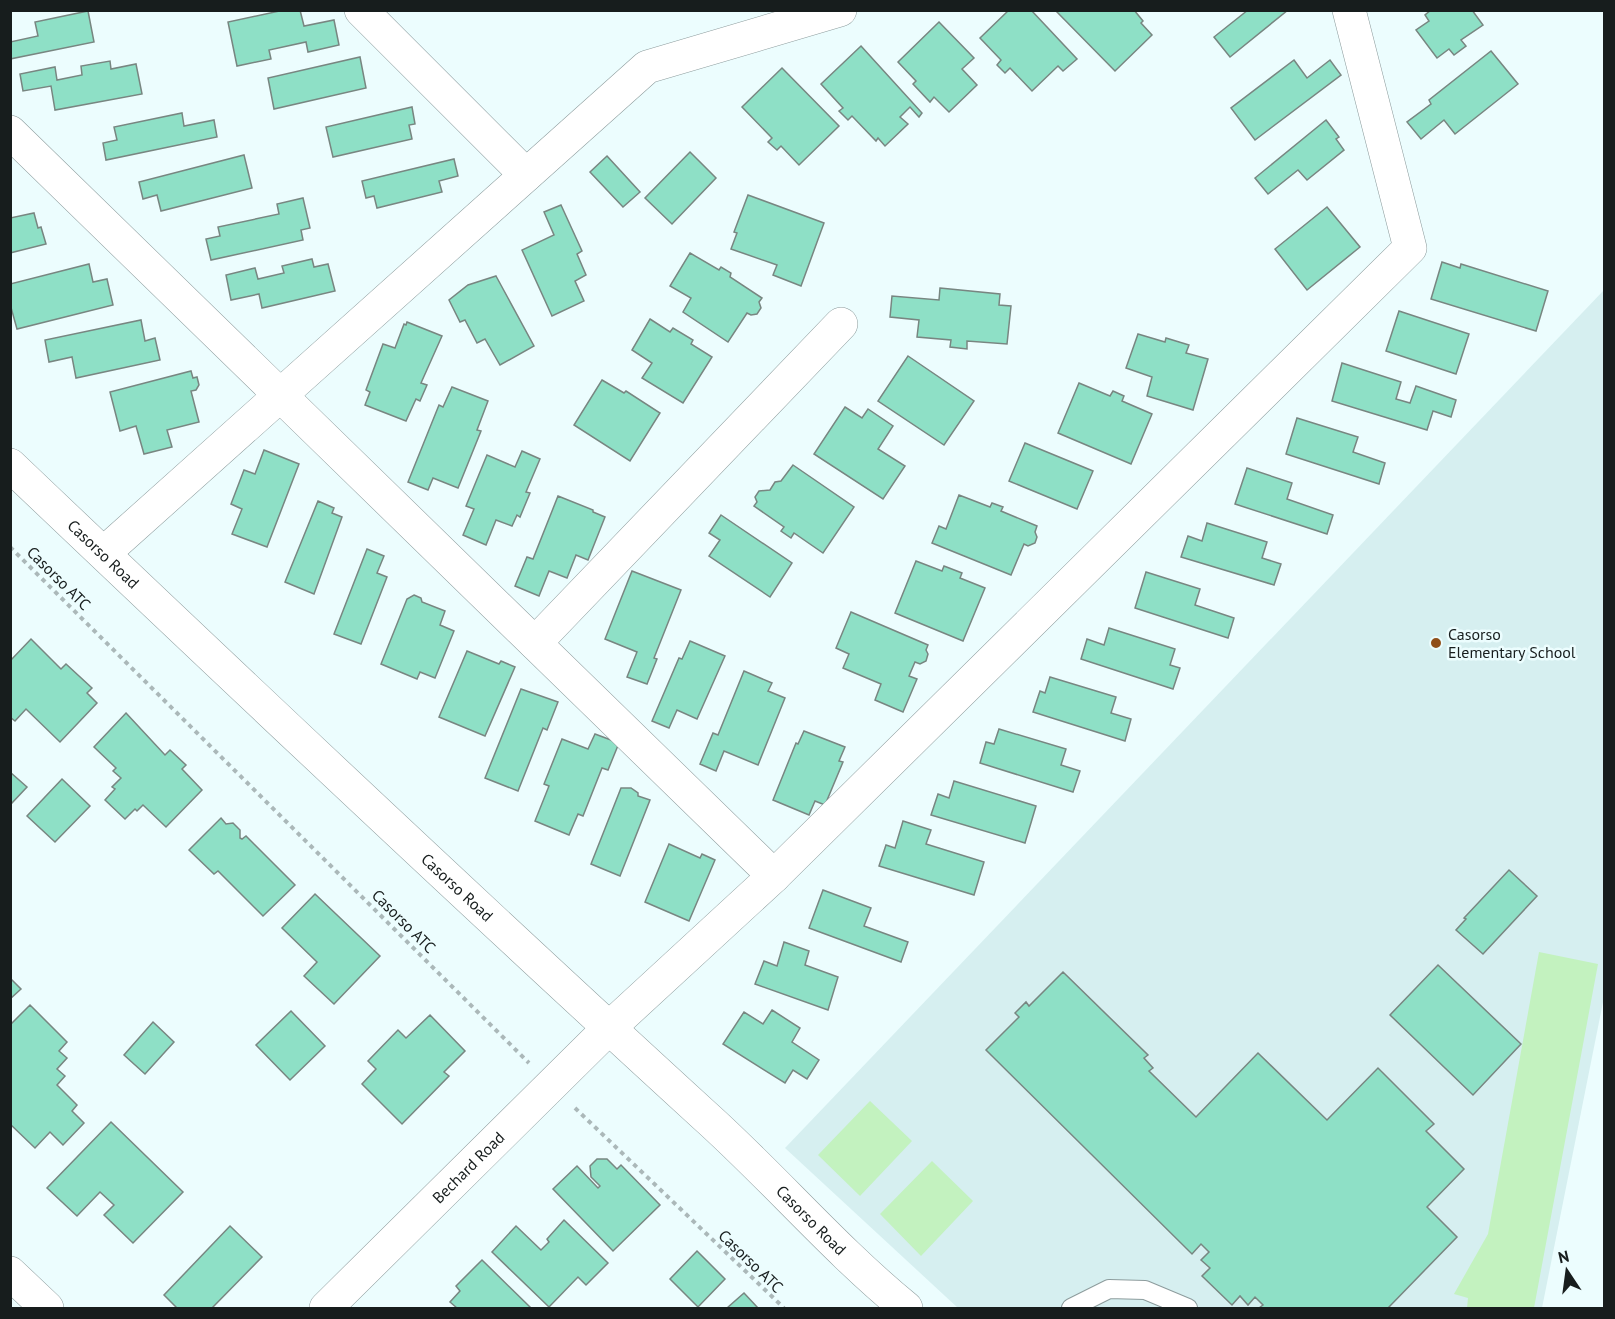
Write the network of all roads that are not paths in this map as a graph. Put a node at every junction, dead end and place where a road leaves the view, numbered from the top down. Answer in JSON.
{"nodes":[{"id":1,"x":361,"y":10,"type":"edge"},
{"id":2,"x":1349,"y":10,"type":"edge"},
{"id":3,"x":831,"y":12,"type":"edge"},
{"id":4,"x":10,"y":132,"type":"edge"},
{"id":5,"x":526,"y":175,"type":"junction"},
{"id":6,"x":841,"y":324,"type":"dead end"},
{"id":7,"x":281,"y":396,"type":"junction"},
{"id":8,"x":10,"y":465,"type":"edge"},
{"id":9,"x":104,"y":554,"type":"junction"},
{"id":10,"x":535,"y":643,"type":"junction"},
{"id":11,"x":774,"y":876,"type":"junction"},
{"id":12,"x":609,"y":1028,"type":"junction"},
{"id":13,"x":10,"y":1273,"type":"edge"},
{"id":14,"x":47,"y":1308,"type":"edge"},
{"id":15,"x":326,"y":1308,"type":"edge"},
{"id":16,"x":906,"y":1308,"type":"edge"},
{"id":17,"x":1071,"y":1308,"type":"edge"},
{"id":18,"x":1188,"y":1308,"type":"edge"}],
"edges":[{"from":1,"to":5,"type":"street"},
{"from":2,"to":11,"type":"street","name":"Bechard Road"},
{"from":3,"to":5,"type":"street"},
{"from":4,"to":7,"type":"street"},
{"from":5,"to":7,"type":"street"},
{"from":6,"to":10,"type":"street"},
{"from":7,"to":9,"type":"street"},
{"from":7,"to":10,"type":"street"},
{"from":8,"to":9,"type":"street","name":"Casorso Road"},
{"from":9,"to":12,"type":"street","name":"Casorso Road"},
{"from":10,"to":11,"type":"street"},
{"from":11,"to":12,"type":"street","name":"Bechard Road"},
{"from":12,"to":15,"type":"street","name":"Bechard Road"},
{"from":12,"to":16,"type":"street","name":"Casorso Road"},
{"from":13,"to":14,"type":"street"},
{"from":17,"to":18,"type":"lane"}]}
